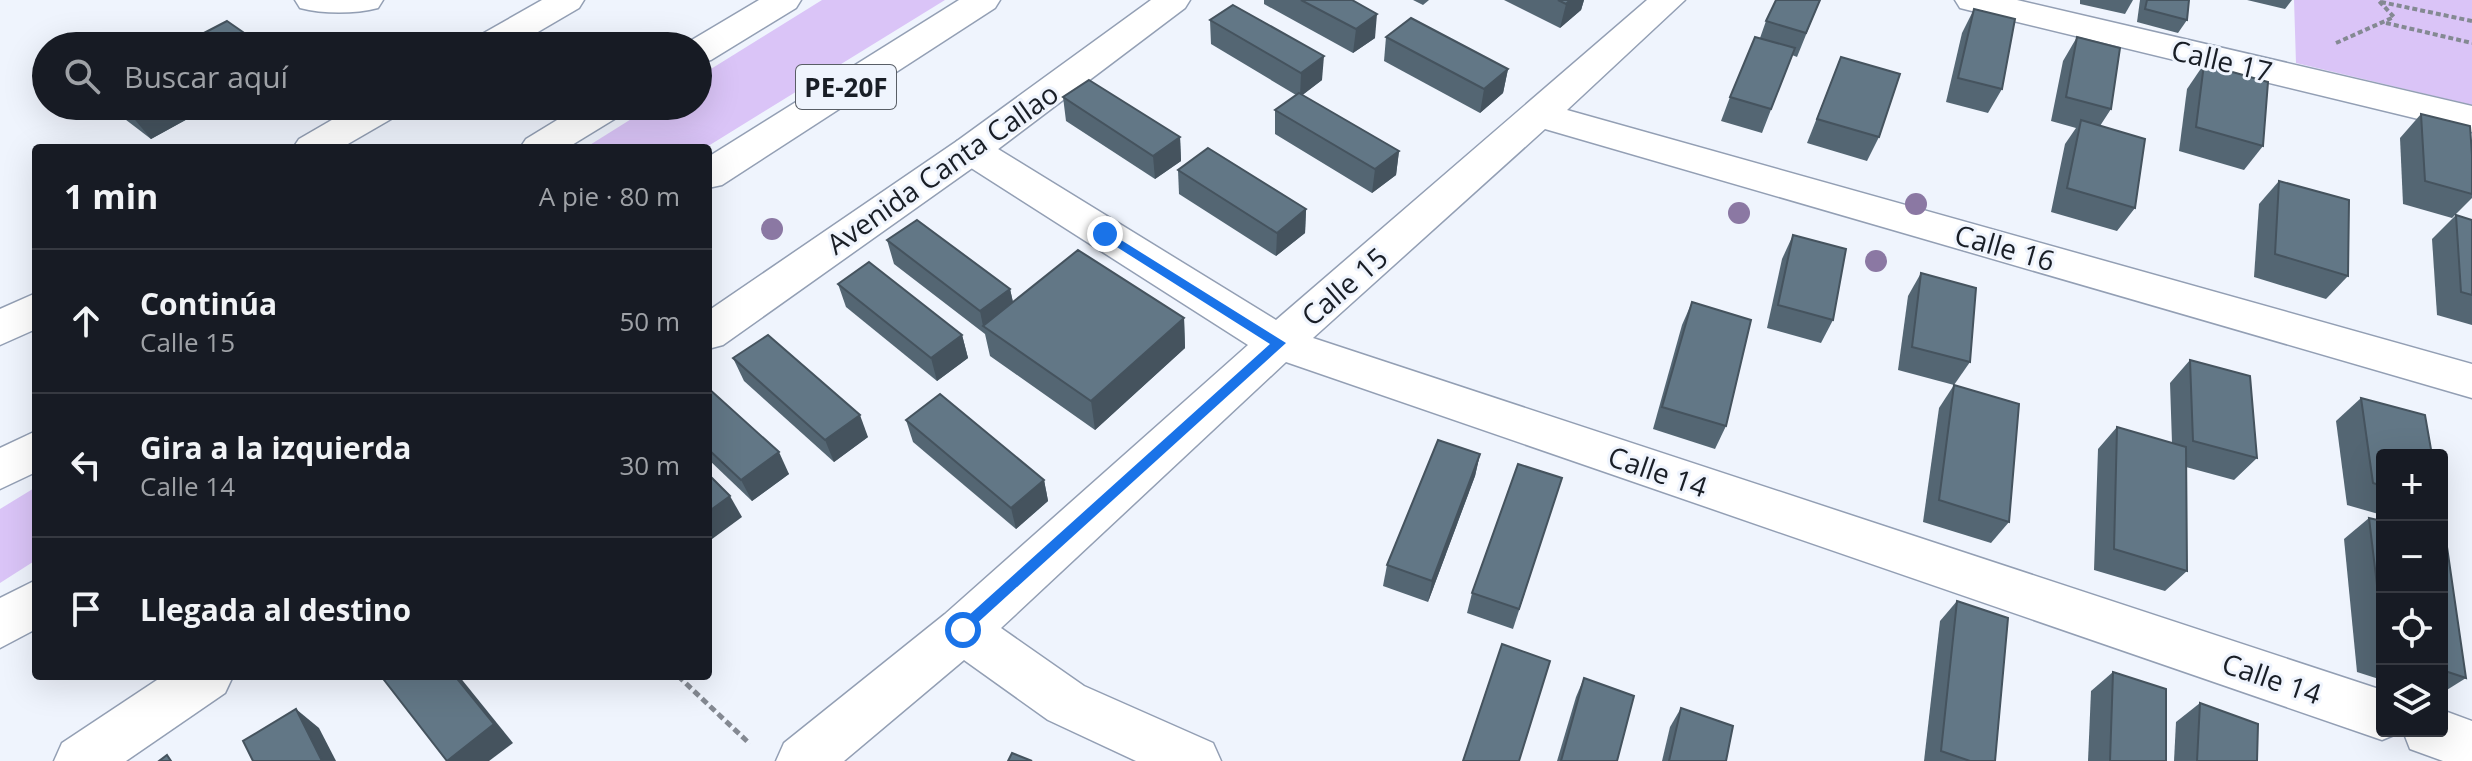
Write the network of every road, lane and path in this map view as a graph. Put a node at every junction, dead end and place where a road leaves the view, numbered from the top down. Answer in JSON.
{"nodes":[{"id":1,"x":312,"y":0,"type":"edge"},
{"id":2,"x":366,"y":0,"type":"edge"},
{"id":3,"x":567,"y":0,"type":"edge"},
{"id":4,"x":784,"y":0,"type":"edge"},
{"id":5,"x":983,"y":0,"type":"edge"},
{"id":6,"x":1173,"y":0,"type":"edge"},
{"id":7,"x":1668,"y":0,"type":"edge"},
{"id":8,"x":1972,"y":0,"type":"edge"},
{"id":9,"x":2379,"y":1,"type":"edge"},
{"id":10,"x":2472,"y":21,"type":"edge"},
{"id":11,"x":2385,"y":23,"type":"junction"},
{"id":12,"x":512,"y":32,"type":"edge"},
{"id":13,"x":2472,"y":43,"type":"edge"},
{"id":14,"x":712,"y":44,"type":"edge"},
{"id":15,"x":2268,"y":71,"type":"junction"},
{"id":16,"x":1538,"y":114,"type":"junction"},
{"id":17,"x":2472,"y":119,"type":"edge"},
{"id":18,"x":361,"y":120,"type":"edge"},
{"id":19,"x":585,"y":120,"type":"edge"},
{"id":20,"x":319,"y":144,"type":"edge"},
{"id":21,"x":546,"y":144,"type":"edge"},
{"id":22,"x":971,"y":150,"type":"junction"},
{"id":23,"x":712,"y":172,"type":"edge"},
{"id":24,"x":712,"y":330,"type":"edge"},
{"id":25,"x":1279,"y":343,"type":"junction"},
{"id":26,"x":2472,"y":381,"type":"edge"},
{"id":27,"x":32,"y":452,"type":"edge"},
{"id":28,"x":0,"y":470,"type":"edge"},
{"id":29,"x":32,"y":605,"type":"edge"},
{"id":30,"x":0,"y":625,"type":"edge"},
{"id":31,"x":963,"y":630,"type":"junction"},
{"id":32,"x":201,"y":680,"type":"edge"},
{"id":33,"x":682,"y":680,"type":"edge"},
{"id":34,"x":2376,"y":713,"type":"edge"},
{"id":35,"x":2446,"y":737,"type":"edge"},
{"id":36,"x":2472,"y":746,"type":"edge"},
{"id":37,"x":757,"y":750,"type":"dead end"},
{"id":38,"x":81,"y":761,"type":"edge"},
{"id":39,"x":803,"y":761,"type":"edge"},
{"id":40,"x":1194,"y":761,"type":"edge"}],
"edges":[{"from":1,"to":2,"type":"street"},
{"from":3,"to":12,"type":"street"},
{"from":4,"to":14,"type":"street"},
{"from":5,"to":23,"type":"street","number":"PE-20F"},
{"from":6,"to":22,"type":"street","name":"Avenida Canta Callao"},
{"from":7,"to":16,"type":"street","name":"Calle 15"},
{"from":8,"to":15,"type":"street","name":"Calle 17"},
{"from":9,"to":10,"type":"path"},
{"from":9,"to":11,"type":"path"},
{"from":11,"to":13,"type":"path"},
{"from":11,"to":15,"type":"path"},
{"from":15,"to":17,"type":"street","name":"Calle 17"},
{"from":16,"to":25,"type":"street","name":"Calle 15"},
{"from":16,"to":26,"type":"street","name":"Calle 16"},
{"from":18,"to":20,"type":"street"},
{"from":19,"to":21,"type":"street"},
{"from":22,"to":24,"type":"street","name":"Avenida Canta Callao"},
{"from":22,"to":25,"type":"street","name":"Calle 14"},
{"from":25,"to":31,"type":"street","name":"Calle 15"},
{"from":25,"to":34,"type":"street","name":"Calle 14"},
{"from":27,"to":28,"type":"street"},
{"from":29,"to":30,"type":"street"},
{"from":31,"to":39,"type":"street","name":"Calle 15"},
{"from":31,"to":40,"type":"street"},
{"from":32,"to":38,"type":"street"},
{"from":33,"to":37,"type":"path"},
{"from":35,"to":36,"type":"street"}]}
